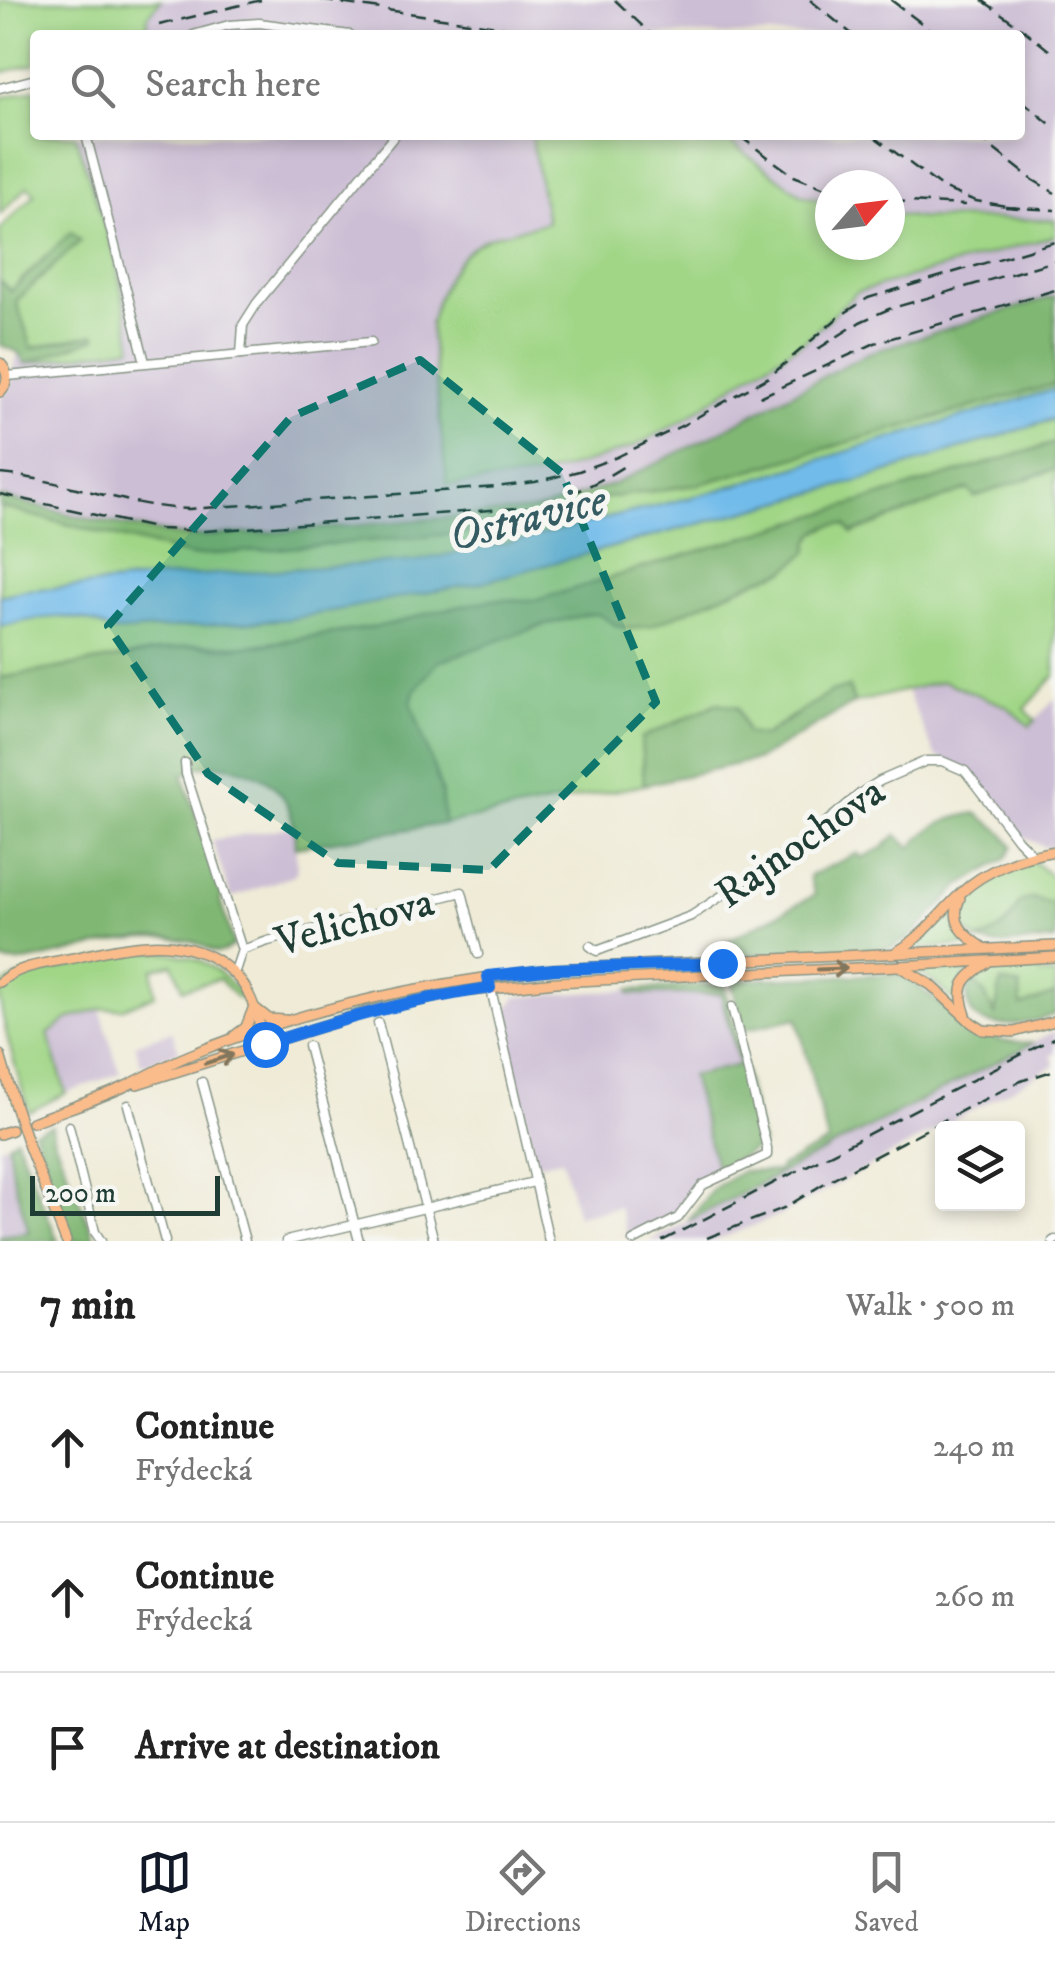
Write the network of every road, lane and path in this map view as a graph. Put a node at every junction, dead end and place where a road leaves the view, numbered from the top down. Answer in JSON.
{"nodes":[{"id":1,"x":213,"y":30,"type":"edge"},
{"id":2,"x":312,"y":30,"type":"edge"},
{"id":3,"x":30,"y":80,"type":"edge"},
{"id":4,"x":0,"y":88,"type":"edge"},
{"id":5,"x":87,"y":140,"type":"edge"},
{"id":6,"x":391,"y":140,"type":"edge"},
{"id":7,"x":371,"y":342,"type":"dead end"},
{"id":8,"x":241,"y":354,"type":"junction"},
{"id":9,"x":145,"y":362,"type":"junction"},
{"id":10,"x":0,"y":363,"type":"edge"},
{"id":11,"x":7,"y":376,"type":"junction"},
{"id":12,"x":0,"y":392,"type":"edge"},
{"id":13,"x":185,"y":764,"type":"dead end"},
{"id":14,"x":1055,"y":851,"type":"edge"},
{"id":15,"x":1033,"y":855,"type":"junction"},
{"id":16,"x":965,"y":889,"type":"junction"},
{"id":17,"x":590,"y":946,"type":"dead end"},
{"id":18,"x":1055,"y":946,"type":"edge"},
{"id":19,"x":242,"y":950,"type":"junction"},
{"id":20,"x":478,"y":954,"type":"dead end"},
{"id":21,"x":893,"y":954,"type":"junction"},
{"id":22,"x":988,"y":956,"type":"junction"},
{"id":23,"x":1055,"y":956,"type":"edge"},
{"id":24,"x":900,"y":966,"type":"junction"},
{"id":25,"x":2,"y":967,"type":"edge"},
{"id":26,"x":23,"y":969,"type":"junction"},
{"id":27,"x":234,"y":974,"type":"junction"},
{"id":28,"x":488,"y":976,"type":"junction"},
{"id":29,"x":0,"y":982,"type":"edge"},
{"id":30,"x":490,"y":988,"type":"junction"},
{"id":31,"x":253,"y":1006,"type":"junction"},
{"id":32,"x":732,"y":1007,"type":"dead end"},
{"id":33,"x":304,"y":1018,"type":"junction"},
{"id":34,"x":966,"y":1018,"type":"junction"},
{"id":35,"x":1055,"y":1021,"type":"edge"},
{"id":36,"x":378,"y":1023,"type":"dead end"},
{"id":37,"x":261,"y":1030,"type":"junction"},
{"id":38,"x":224,"y":1043,"type":"junction"},
{"id":39,"x":265,"y":1044,"type":"junction"},
{"id":40,"x":308,"y":1046,"type":"dead end"},
{"id":41,"x":0,"y":1055,"type":"edge"},
{"id":42,"x":202,"y":1082,"type":"dead end"},
{"id":43,"x":125,"y":1087,"type":"junction"},
{"id":44,"x":128,"y":1105,"type":"dead end"},
{"id":45,"x":32,"y":1122,"type":"dead end"},
{"id":46,"x":69,"y":1126,"type":"dead end"},
{"id":47,"x":534,"y":1182,"type":"junction"},
{"id":48,"x":425,"y":1208,"type":"junction"},
{"id":49,"x":354,"y":1224,"type":"junction"},
{"id":50,"x":291,"y":1240,"type":"edge"},
{"id":51,"x":66,"y":1241,"type":"edge"},
{"id":52,"x":100,"y":1241,"type":"edge"},
{"id":53,"x":165,"y":1241,"type":"edge"},
{"id":54,"x":246,"y":1241,"type":"edge"},
{"id":55,"x":359,"y":1241,"type":"edge"},
{"id":56,"x":434,"y":1241,"type":"edge"},
{"id":57,"x":549,"y":1241,"type":"edge"},
{"id":58,"x":633,"y":1241,"type":"edge"}],
"edges":[{"from":1,"to":2,"type":"street"},
{"from":3,"to":4,"type":"street"},
{"from":5,"to":9,"type":"street"},
{"from":6,"to":8,"type":"street"},
{"from":7,"to":8,"type":"street"},
{"from":8,"to":9,"type":"street"},
{"from":9,"to":11,"type":"street"},
{"from":10,"to":11,"type":"main road"},
{"from":11,"to":12,"type":"main road"},
{"from":13,"to":19,"type":"street"},
{"from":14,"to":15,"type":"main road"},
{"from":15,"to":16,"type":"main road"},
{"from":15,"to":17,"type":"street","name":"Rajnochova"},
{"from":16,"to":21,"type":"main road"},
{"from":16,"to":22,"type":"main road"},
{"from":18,"to":22,"type":"main road"},
{"from":19,"to":20,"type":"street","name":"Velichova"},
{"from":19,"to":27,"type":"street"},
{"from":21,"to":22,"type":"main road"},
{"from":21,"to":28,"type":"main road"},
{"from":22,"to":23,"type":"main road"},
{"from":22,"to":24,"type":"main road"},
{"from":22,"to":34,"type":"main road"},
{"from":30,"to":24,"type":"main road","one_way":true},
{"from":24,"to":34,"type":"main road"},
{"from":25,"to":26,"type":"main road"},
{"from":26,"to":27,"type":"main road"},
{"from":26,"to":29,"type":"main road"},
{"from":27,"to":31,"type":"main road"},
{"from":28,"to":30,"type":"street"},
{"from":28,"to":33,"type":"main road"},
{"from":30,"to":39,"type":"main road"},
{"from":30,"to":47,"type":"street"},
{"from":31,"to":33,"type":"main road"},
{"from":31,"to":37,"type":"main road"},
{"from":31,"to":38,"type":"main road"},
{"from":32,"to":58,"type":"street"},
{"from":33,"to":37,"type":"main road"},
{"from":34,"to":35,"type":"main road"},
{"from":36,"to":48,"type":"street"},
{"from":37,"to":38,"type":"main road"},
{"from":37,"to":39,"type":"main road"},
{"from":38,"to":43,"type":"main road"},
{"from":43,"to":39,"type":"main road","one_way":true},
{"from":40,"to":49,"type":"street"},
{"from":41,"to":51,"type":"main road","bridge":true},
{"from":42,"to":54,"type":"street"},
{"from":43,"to":45,"type":"main road"},
{"from":44,"to":53,"type":"street"},
{"from":46,"to":52,"type":"street"},
{"from":47,"to":48,"type":"street"},
{"from":47,"to":57,"type":"street"},
{"from":48,"to":49,"type":"street"},
{"from":48,"to":56,"type":"street"},
{"from":49,"to":50,"type":"street"},
{"from":49,"to":55,"type":"street"}]}
